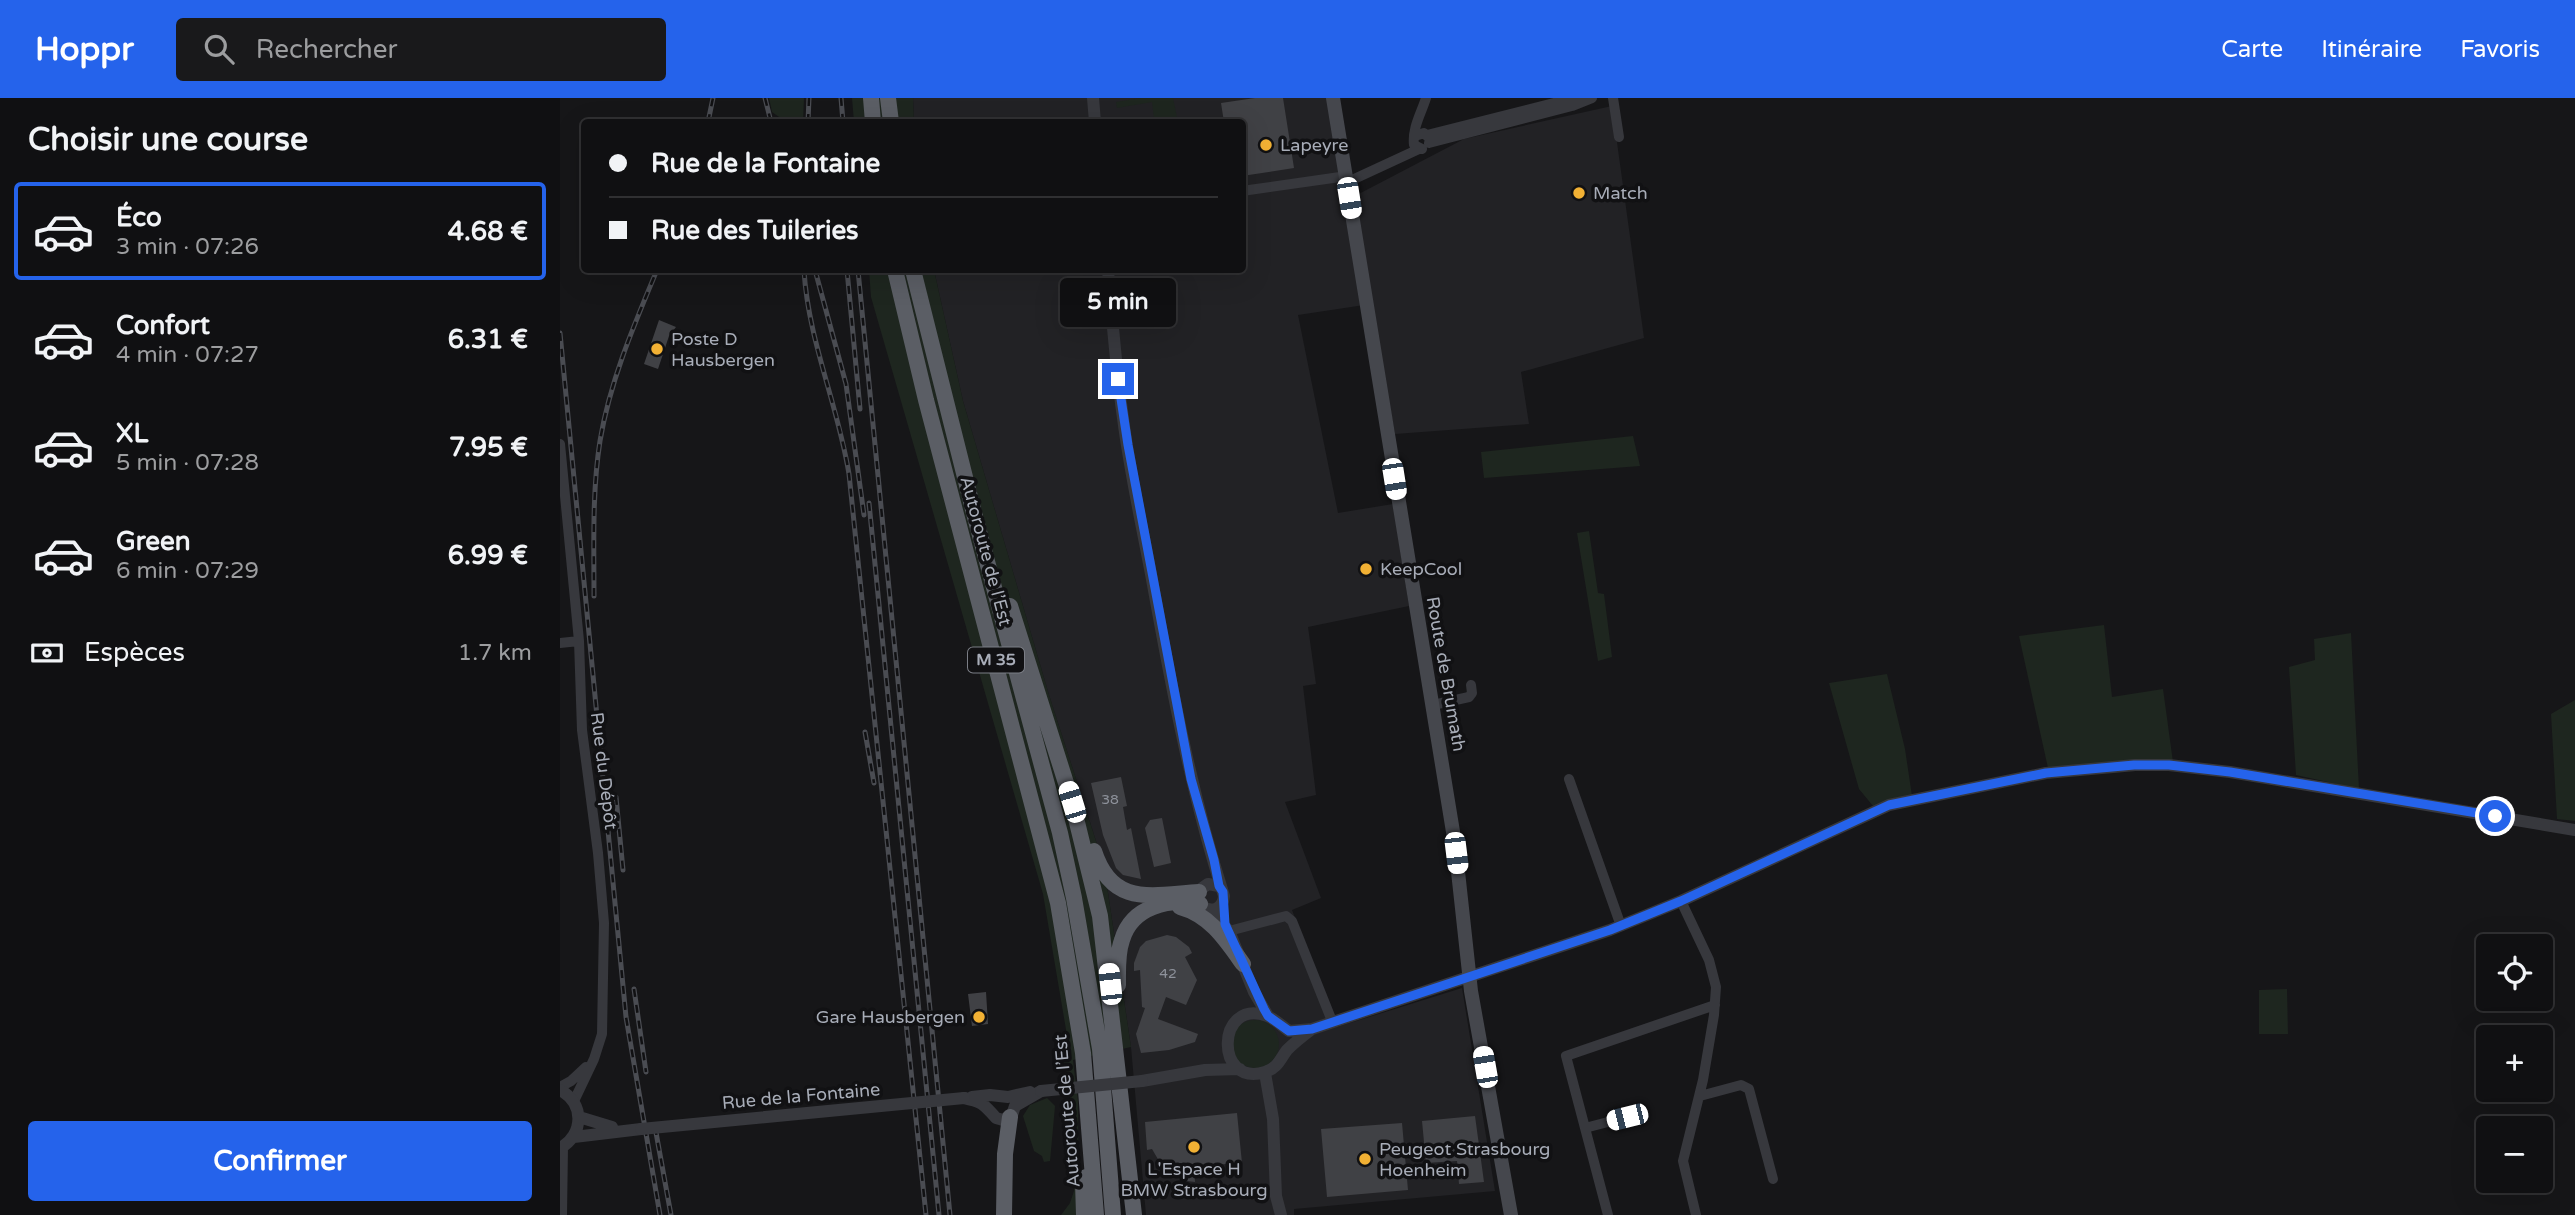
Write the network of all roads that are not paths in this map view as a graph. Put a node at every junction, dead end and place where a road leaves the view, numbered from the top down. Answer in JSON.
{"nodes":[{"id":1,"x":871,"y":98,"type":"edge"},
{"id":2,"x":888,"y":98,"type":"edge"},
{"id":3,"x":1093,"y":98,"type":"edge"},
{"id":4,"x":1333,"y":98,"type":"edge"},
{"id":5,"x":1426,"y":98,"type":"edge"},
{"id":6,"x":1613,"y":98,"type":"edge"},
{"id":7,"x":1589,"y":99,"type":"edge"},
{"id":8,"x":873,"y":119,"type":"edge"},
{"id":9,"x":891,"y":119,"type":"edge"},
{"id":10,"x":1095,"y":119,"type":"edge"},
{"id":11,"x":1422,"y":137,"type":"junction"},
{"id":12,"x":1619,"y":137,"type":"dead end"},
{"id":13,"x":1394,"y":160,"type":"junction"},
{"id":14,"x":1346,"y":178,"type":"junction"},
{"id":15,"x":1246,"y":190,"type":"edge"},
{"id":16,"x":896,"y":273,"type":"edge"},
{"id":17,"x":914,"y":273,"type":"edge"},
{"id":18,"x":1108,"y":273,"type":"edge"},
{"id":19,"x":560,"y":444,"type":"edge"},
{"id":20,"x":994,"y":583,"type":"junction"},
{"id":21,"x":579,"y":641,"type":"junction"},
{"id":22,"x":560,"y":643,"type":"edge"},
{"id":23,"x":1471,"y":685,"type":"dead end"},
{"id":24,"x":1433,"y":705,"type":"junction"},
{"id":25,"x":1065,"y":779,"type":"junction"},
{"id":26,"x":1569,"y":779,"type":"dead end"},
{"id":27,"x":2575,"y":830,"type":"edge"},
{"id":28,"x":1210,"y":852,"type":"junction"},
{"id":29,"x":1219,"y":886,"type":"junction"},
{"id":30,"x":1203,"y":898,"type":"junction"},
{"id":31,"x":1681,"y":901,"type":"junction"},
{"id":32,"x":1222,"y":903,"type":"junction"},
{"id":33,"x":1157,"y":905,"type":"junction"},
{"id":34,"x":1621,"y":926,"type":"junction"},
{"id":35,"x":1227,"y":928,"type":"junction"},
{"id":36,"x":1243,"y":964,"type":"junction"},
{"id":37,"x":1469,"y":976,"type":"junction"},
{"id":38,"x":1254,"y":992,"type":"junction"},
{"id":39,"x":1715,"y":1005,"type":"junction"},
{"id":40,"x":1246,"y":1015,"type":"junction"},
{"id":41,"x":1268,"y":1016,"type":"junction"},
{"id":42,"x":1332,"y":1021,"type":"junction"},
{"id":43,"x":1280,"y":1025,"type":"junction"},
{"id":44,"x":1312,"y":1029,"type":"junction"},
{"id":45,"x":1116,"y":1046,"type":"junction"},
{"id":46,"x":1227,"y":1046,"type":"junction"},
{"id":47,"x":1286,"y":1052,"type":"junction"},
{"id":48,"x":594,"y":1059,"type":"junction"},
{"id":49,"x":1240,"y":1069,"type":"junction"},
{"id":50,"x":1206,"y":1070,"type":"junction"},
{"id":51,"x":1265,"y":1073,"type":"junction"},
{"id":52,"x":560,"y":1088,"type":"edge"},
{"id":53,"x":1700,"y":1096,"type":"junction"},
{"id":54,"x":964,"y":1098,"type":"junction"},
{"id":55,"x":574,"y":1101,"type":"junction"},
{"id":56,"x":1008,"y":1104,"type":"junction"},
{"id":57,"x":990,"y":1109,"type":"junction"},
{"id":58,"x":579,"y":1117,"type":"junction"},
{"id":59,"x":1627,"y":1117,"type":"dead end"},
{"id":60,"x":1585,"y":1128,"type":"junction"},
{"id":61,"x":641,"y":1129,"type":"junction"},
{"id":62,"x":574,"y":1137,"type":"junction"},
{"id":63,"x":561,"y":1148,"type":"edge"},
{"id":64,"x":1093,"y":1162,"type":"junction"},
{"id":65,"x":1773,"y":1179,"type":"dead end"},
{"id":66,"x":560,"y":1206,"type":"edge"},
{"id":67,"x":561,"y":1215,"type":"edge"},
{"id":68,"x":1004,"y":1215,"type":"edge"},
{"id":69,"x":1084,"y":1215,"type":"edge"},
{"id":70,"x":1096,"y":1215,"type":"edge"},
{"id":71,"x":1113,"y":1215,"type":"edge"},
{"id":72,"x":1133,"y":1215,"type":"edge"},
{"id":73,"x":1281,"y":1215,"type":"edge"},
{"id":74,"x":1511,"y":1215,"type":"edge"},
{"id":75,"x":1608,"y":1215,"type":"edge"},
{"id":76,"x":1696,"y":1215,"type":"edge"}],
"edges":[{"from":1,"to":8,"type":"highway"},
{"from":2,"to":9,"type":"highway"},
{"from":3,"to":10,"type":"street"},
{"from":4,"to":14,"type":"main road","name":"Route de Brumath"},
{"from":5,"to":11,"type":"street"},
{"from":6,"to":12,"type":"street"},
{"from":7,"to":11,"type":"street"},
{"from":11,"to":13,"type":"street"},
{"from":11,"to":13,"type":"street"},
{"from":13,"to":14,"type":"street"},
{"from":14,"to":15,"type":"street"},
{"from":14,"to":24,"type":"main road","name":"Route de Brumath"},
{"from":16,"to":64,"type":"highway","name":"Autoroute de l’Est","number":"M 35"},
{"from":17,"to":20,"type":"highway","name":"Autoroute de l’Est","number":"M 35"},
{"from":18,"to":28,"type":"street"},
{"from":19,"to":21,"type":"street","name":"Rue du Dépôt"},
{"from":20,"to":25,"type":"highway"},
{"from":20,"to":71,"type":"highway","name":"Autoroute de l’Est","number":"M 35"},
{"from":21,"to":22,"type":"street"},
{"from":21,"to":48,"type":"street","name":"Rue du Dépôt"},
{"from":23,"to":24,"type":"street"},
{"from":24,"to":37,"type":"main road","name":"Route de Brumath"},
{"from":25,"to":30,"type":"highway"},
{"from":25,"to":45,"type":"highway"},
{"from":26,"to":34,"type":"street"},
{"from":27,"to":31,"type":"street"},
{"from":28,"to":29,"type":"street"},
{"from":28,"to":30,"type":"street"},
{"from":29,"to":30,"type":"street"},
{"from":29,"to":32,"type":"street"},
{"from":30,"to":32,"type":"street"},
{"from":30,"to":33,"type":"highway"},
{"from":30,"to":35,"type":"street"},
{"from":31,"to":34,"type":"street"},
{"from":31,"to":39,"type":"street"},
{"from":32,"to":35,"type":"street"},
{"from":33,"to":36,"type":"highway"},
{"from":33,"to":45,"type":"highway"},
{"from":34,"to":37,"type":"street"},
{"from":35,"to":36,"type":"street"},
{"from":35,"to":42,"type":"street"},
{"from":36,"to":38,"type":"street"},
{"from":37,"to":42,"type":"street"},
{"from":37,"to":74,"type":"main road","name":"Route de Brumath"},
{"from":38,"to":40,"type":"street"},
{"from":38,"to":41,"type":"street"},
{"from":39,"to":53,"type":"street"},
{"from":39,"to":60,"type":"street"},
{"from":40,"to":41,"type":"street"},
{"from":40,"to":46,"type":"street"},
{"from":41,"to":43,"type":"street"},
{"from":42,"to":44,"type":"street"},
{"from":43,"to":44,"type":"street"},
{"from":43,"to":47,"type":"street"},
{"from":44,"to":47,"type":"street"},
{"from":45,"to":72,"type":"highway"},
{"from":46,"to":49,"type":"street"},
{"from":46,"to":50,"type":"street"},
{"from":47,"to":51,"type":"street"},
{"from":48,"to":52,"type":"street"},
{"from":48,"to":55,"type":"street","name":"Rue du Dépôt"},
{"from":49,"to":50,"type":"street","name":"Rue de la Fontaine"},
{"from":49,"to":51,"type":"street","name":"Rue de la Fontaine"},
{"from":50,"to":56,"type":"street","name":"Rue de la Fontaine","bridge":true},
{"from":51,"to":73,"type":"street"},
{"from":52,"to":55,"type":"street"},
{"from":53,"to":65,"type":"street"},
{"from":53,"to":76,"type":"street"},
{"from":54,"to":56,"type":"street","name":"Rue de la Fontaine"},
{"from":54,"to":57,"type":"street","name":"Rue de la Fontaine"},
{"from":54,"to":61,"type":"street","name":"Rue de la Fontaine","bridge":true},
{"from":55,"to":58,"type":"street"},
{"from":56,"to":57,"type":"street","name":"Rue de la Fontaine"},
{"from":56,"to":57,"type":"street","name":"Rue de la Fontaine"},
{"from":56,"to":68,"type":"highway"},
{"from":58,"to":61,"type":"street","name":"Rue de la Fontaine"},
{"from":58,"to":62,"type":"street"},
{"from":59,"to":60,"type":"street"},
{"from":60,"to":75,"type":"street"},
{"from":61,"to":62,"type":"street","name":"Rue de la Fontaine"},
{"from":62,"to":63,"type":"street"},
{"from":63,"to":66,"type":"street"},
{"from":64,"to":69,"type":"highway"},
{"from":64,"to":70,"type":"highway","name":"Autoroute de l’Est","number":"M 35"},
{"from":66,"to":67,"type":"street"}]}
